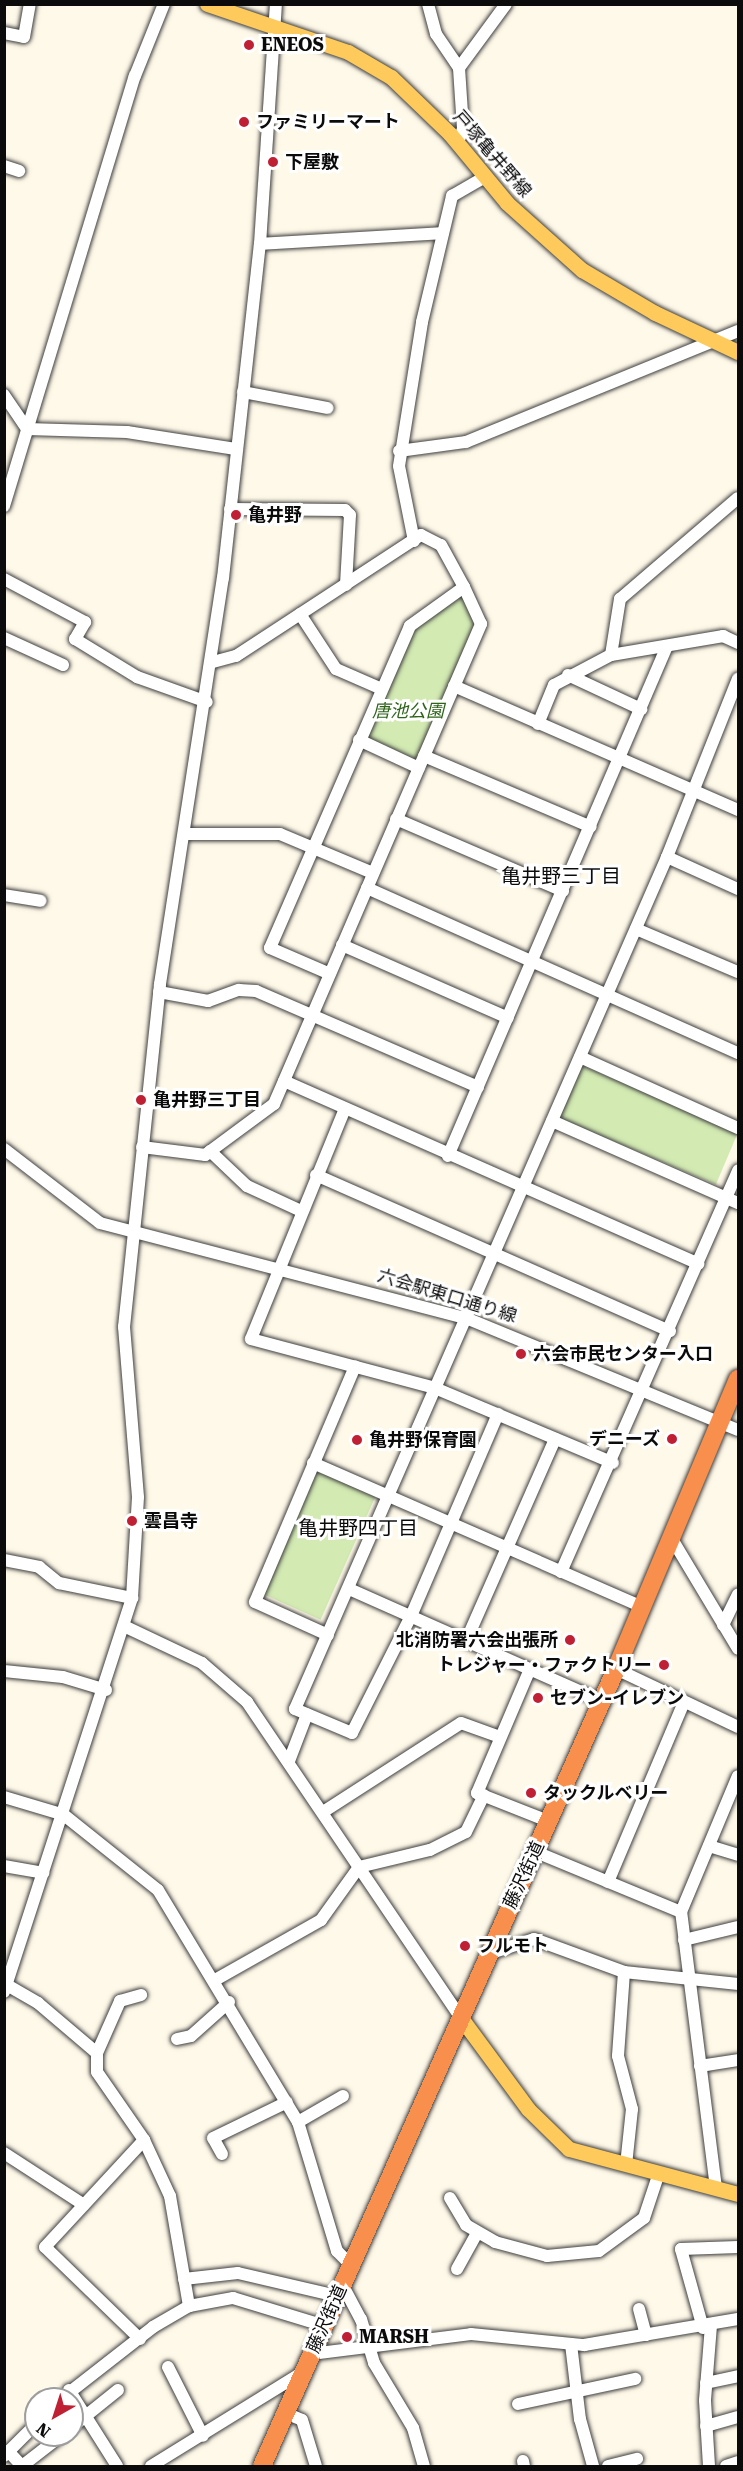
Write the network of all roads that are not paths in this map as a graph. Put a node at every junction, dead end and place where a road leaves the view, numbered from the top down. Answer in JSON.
{"nodes":[{"id":1,"x":30,"y":4,"type":"edge"},
{"id":2,"x":164,"y":4,"type":"edge"},
{"id":3,"x":207,"y":4,"type":"edge"},
{"id":4,"x":276,"y":4,"type":"edge"},
{"id":5,"x":428,"y":4,"type":"edge"},
{"id":6,"x":506,"y":4,"type":"edge"},
{"id":7,"x":274,"y":24,"type":"junction"},
{"id":8,"x":4,"y":33,"type":"edge"},
{"id":9,"x":459,"y":68,"type":"junction"},
{"id":10,"x":458,"y":142,"type":"junction"},
{"id":11,"x":4,"y":166,"type":"edge"},
{"id":12,"x":19,"y":171,"type":"dead end"},
{"id":13,"x":485,"y":177,"type":"junction"},
{"id":14,"x":443,"y":233,"type":"junction"},
{"id":15,"x":260,"y":244,"type":"junction"},
{"id":16,"x":738,"y":331,"type":"edge"},
{"id":17,"x":721,"y":342,"type":"junction"},
{"id":18,"x":738,"y":352,"type":"edge"},
{"id":19,"x":243,"y":392,"type":"junction"},
{"id":20,"x":4,"y":396,"type":"edge"},
{"id":21,"x":328,"y":408,"type":"dead end"},
{"id":22,"x":27,"y":429,"type":"junction"},
{"id":23,"x":236,"y":449,"type":"junction"},
{"id":24,"x":399,"y":451,"type":"junction"},
{"id":25,"x":738,"y":498,"type":"edge"},
{"id":26,"x":4,"y":506,"type":"edge"},
{"id":27,"x":230,"y":509,"type":"junction"},
{"id":28,"x":414,"y":541,"type":"junction"},
{"id":29,"x":4,"y":579,"type":"edge"},
{"id":30,"x":346,"y":585,"type":"junction"},
{"id":31,"x":464,"y":587,"type":"junction"},
{"id":32,"x":300,"y":615,"type":"junction"},
{"id":33,"x":4,"y":638,"type":"edge"},
{"id":34,"x":738,"y":643,"type":"edge"},
{"id":35,"x":667,"y":646,"type":"junction"},
{"id":36,"x":611,"y":655,"type":"junction"},
{"id":37,"x":213,"y":662,"type":"junction"},
{"id":38,"x":63,"y":665,"type":"dead end"},
{"id":39,"x":568,"y":675,"type":"junction"},
{"id":40,"x":738,"y":678,"type":"edge"},
{"id":41,"x":454,"y":686,"type":"junction"},
{"id":42,"x":382,"y":689,"type":"junction"},
{"id":43,"x":207,"y":702,"type":"junction"},
{"id":44,"x":641,"y":709,"type":"junction"},
{"id":45,"x":538,"y":724,"type":"junction"},
{"id":46,"x":359,"y":740,"type":"junction"},
{"id":47,"x":621,"y":757,"type":"junction"},
{"id":48,"x":421,"y":762,"type":"junction"},
{"id":49,"x":691,"y":789,"type":"junction"},
{"id":50,"x":738,"y":810,"type":"edge"},
{"id":51,"x":396,"y":819,"type":"junction"},
{"id":52,"x":591,"y":827,"type":"junction"},
{"id":53,"x":185,"y":834,"type":"junction"},
{"id":54,"x":313,"y":847,"type":"junction"},
{"id":55,"x":667,"y":857,"type":"junction"},
{"id":56,"x":373,"y":873,"type":"junction"},
{"id":57,"x":367,"y":888,"type":"junction"},
{"id":58,"x":738,"y":889,"type":"edge"},
{"id":59,"x":563,"y":891,"type":"junction"},
{"id":60,"x":4,"y":895,"type":"edge"},
{"id":61,"x":42,"y":901,"type":"dead end"},
{"id":62,"x":636,"y":929,"type":"junction"},
{"id":63,"x":342,"y":945,"type":"junction"},
{"id":64,"x":532,"y":962,"type":"junction"},
{"id":65,"x":738,"y":972,"type":"edge"},
{"id":66,"x":330,"y":974,"type":"junction"},
{"id":67,"x":159,"y":992,"type":"junction"},
{"id":68,"x":607,"y":994,"type":"junction"},
{"id":69,"x":312,"y":1015,"type":"junction"},
{"id":70,"x":508,"y":1018,"type":"junction"},
{"id":71,"x":738,"y":1053,"type":"edge"},
{"id":72,"x":580,"y":1057,"type":"junction"},
{"id":73,"x":284,"y":1081,"type":"junction"},
{"id":74,"x":478,"y":1087,"type":"junction"},
{"id":75,"x":344,"y":1111,"type":"junction"},
{"id":76,"x":552,"y":1121,"type":"junction"},
{"id":77,"x":738,"y":1128,"type":"edge"},
{"id":78,"x":142,"y":1147,"type":"junction"},
{"id":79,"x":210,"y":1151,"type":"junction"},
{"id":80,"x":6,"y":1153,"type":"edge"},
{"id":81,"x":448,"y":1156,"type":"junction"},
{"id":82,"x":738,"y":1170,"type":"edge"},
{"id":83,"x":316,"y":1175,"type":"junction"},
{"id":84,"x":523,"y":1188,"type":"junction"},
{"id":85,"x":733,"y":1201,"type":"edge"},
{"id":86,"x":301,"y":1212,"type":"junction"},
{"id":87,"x":134,"y":1231,"type":"junction"},
{"id":88,"x":494,"y":1255,"type":"junction"},
{"id":89,"x":699,"y":1264,"type":"junction"},
{"id":90,"x":277,"y":1265,"type":"junction"},
{"id":91,"x":466,"y":1318,"type":"junction"},
{"id":92,"x":670,"y":1331,"type":"junction"},
{"id":93,"x":355,"y":1366,"type":"junction"},
{"id":94,"x":738,"y":1380,"type":"edge"},
{"id":95,"x":435,"y":1388,"type":"junction"},
{"id":96,"x":646,"y":1388,"type":"junction"},
{"id":97,"x":498,"y":1414,"type":"junction"},
{"id":98,"x":721,"y":1421,"type":"junction"},
{"id":99,"x":738,"y":1430,"type":"edge"},
{"id":100,"x":555,"y":1439,"type":"junction"},
{"id":101,"x":313,"y":1463,"type":"junction"},
{"id":102,"x":613,"y":1463,"type":"junction"},
{"id":103,"x":389,"y":1495,"type":"junction"},
{"id":104,"x":451,"y":1522,"type":"junction"},
{"id":105,"x":672,"y":1539,"type":"junction"},
{"id":106,"x":508,"y":1548,"type":"junction"},
{"id":107,"x":4,"y":1560,"type":"edge"},
{"id":108,"x":561,"y":1572,"type":"junction"},
{"id":109,"x":349,"y":1589,"type":"junction"},
{"id":110,"x":738,"y":1594,"type":"edge"},
{"id":111,"x":132,"y":1598,"type":"junction"},
{"id":112,"x":643,"y":1607,"type":"junction"},
{"id":113,"x":411,"y":1616,"type":"junction"},
{"id":114,"x":723,"y":1625,"type":"junction"},
{"id":115,"x":126,"y":1627,"type":"junction"},
{"id":116,"x":328,"y":1635,"type":"junction"},
{"id":117,"x":466,"y":1641,"type":"junction"},
{"id":118,"x":738,"y":1649,"type":"edge"},
{"id":119,"x":530,"y":1669,"type":"junction"},
{"id":120,"x":616,"y":1669,"type":"junction"},
{"id":121,"x":4,"y":1671,"type":"edge"},
{"id":122,"x":106,"y":1690,"type":"junction"},
{"id":123,"x":602,"y":1701,"type":"junction"},
{"id":124,"x":684,"y":1702,"type":"junction"},
{"id":125,"x":307,"y":1714,"type":"junction"},
{"id":126,"x":738,"y":1727,"type":"edge"},
{"id":127,"x":500,"y":1737,"type":"junction"},
{"id":128,"x":289,"y":1761,"type":"junction"},
{"id":129,"x":738,"y":1776,"type":"edge"},
{"id":130,"x":484,"y":1795,"type":"junction"},
{"id":131,"x":4,"y":1797,"type":"edge"},
{"id":132,"x":323,"y":1812,"type":"junction"},
{"id":133,"x":64,"y":1815,"type":"junction"},
{"id":134,"x":548,"y":1821,"type":"junction"},
{"id":135,"x":709,"y":1846,"type":"junction"},
{"id":136,"x":536,"y":1852,"type":"junction"},
{"id":137,"x":738,"y":1855,"type":"edge"},
{"id":138,"x":4,"y":1866,"type":"edge"},
{"id":139,"x":359,"y":1867,"type":"junction"},
{"id":140,"x":44,"y":1873,"type":"junction"},
{"id":141,"x":608,"y":1882,"type":"junction"},
{"id":142,"x":681,"y":1912,"type":"junction"},
{"id":143,"x":738,"y":1927,"type":"edge"},
{"id":144,"x":684,"y":1940,"type":"junction"},
{"id":145,"x":487,"y":1954,"type":"junction"},
{"id":146,"x":624,"y":1972,"type":"junction"},
{"id":147,"x":215,"y":1980,"type":"junction"},
{"id":148,"x":689,"y":1980,"type":"junction"},
{"id":149,"x":738,"y":1984,"type":"edge"},
{"id":150,"x":6,"y":1988,"type":"edge"},
{"id":151,"x":141,"y":1995,"type":"dead end"},
{"id":152,"x":229,"y":2002,"type":"junction"},
{"id":153,"x":461,"y":2018,"type":"junction"},
{"id":154,"x":177,"y":2039,"type":"dead end"},
{"id":155,"x":97,"y":2053,"type":"junction"},
{"id":156,"x":738,"y":2060,"type":"edge"},
{"id":157,"x":700,"y":2066,"type":"junction"},
{"id":158,"x":343,"y":2096,"type":"dead end"},
{"id":159,"x":287,"y":2102,"type":"junction"},
{"id":160,"x":297,"y":2122,"type":"junction"},
{"id":161,"x":144,"y":2140,"type":"junction"},
{"id":162,"x":4,"y":2153,"type":"edge"},
{"id":163,"x":222,"y":2154,"type":"dead end"},
{"id":164,"x":626,"y":2164,"type":"junction"},
{"id":165,"x":658,"y":2173,"type":"junction"},
{"id":166,"x":716,"y":2188,"type":"junction"},
{"id":167,"x":738,"y":2194,"type":"edge"},
{"id":168,"x":450,"y":2198,"type":"dead end"},
{"id":169,"x":84,"y":2205,"type":"junction"},
{"id":170,"x":477,"y":2233,"type":"junction"},
{"id":171,"x":738,"y":2247,"type":"edge"},
{"id":172,"x":351,"y":2265,"type":"junction"},
{"id":173,"x":457,"y":2269,"type":"dead end"},
{"id":174,"x":184,"y":2279,"type":"junction"},
{"id":175,"x":340,"y":2290,"type":"junction"},
{"id":176,"x":189,"y":2306,"type":"junction"},
{"id":177,"x":639,"y":2308,"type":"dead end"},
{"id":178,"x":738,"y":2319,"type":"edge"},
{"id":179,"x":325,"y":2326,"type":"junction"},
{"id":180,"x":707,"y":2327,"type":"junction"},
{"id":181,"x":646,"y":2335,"type":"junction"},
{"id":182,"x":140,"y":2339,"type":"junction"},
{"id":183,"x":571,"y":2344,"type":"junction"},
{"id":184,"x":368,"y":2345,"type":"junction"},
{"id":185,"x":308,"y":2363,"type":"junction"},
{"id":186,"x":168,"y":2367,"type":"dead end"},
{"id":187,"x":738,"y":2376,"type":"edge"},
{"id":188,"x":635,"y":2379,"type":"dead end"},
{"id":189,"x":706,"y":2383,"type":"junction"},
{"id":190,"x":76,"y":2387,"type":"edge"},
{"id":191,"x":576,"y":2388,"type":"junction"},
{"id":192,"x":118,"y":2390,"type":"dead end"},
{"id":193,"x":518,"y":2404,"type":"dead end"},
{"id":194,"x":285,"y":2413,"type":"junction"},
{"id":195,"x":86,"y":2416,"type":"joint"},
{"id":196,"x":738,"y":2417,"type":"edge"},
{"id":197,"x":706,"y":2426,"type":"junction"},
{"id":198,"x":24,"y":2436,"type":"edge"},
{"id":199,"x":203,"y":2436,"type":"junction"},
{"id":200,"x":47,"y":2447,"type":"edge"},
{"id":201,"x":6,"y":2453,"type":"edge"},
{"id":202,"x":637,"y":2459,"type":"dead end"},
{"id":203,"x":738,"y":2462,"type":"edge"},
{"id":204,"x":117,"y":2466,"type":"edge"},
{"id":205,"x":151,"y":2466,"type":"edge"},
{"id":206,"x":262,"y":2466,"type":"edge"},
{"id":207,"x":316,"y":2466,"type":"edge"},
{"id":208,"x":424,"y":2466,"type":"edge"},
{"id":209,"x":593,"y":2466,"type":"edge"},
{"id":210,"x":608,"y":2466,"type":"edge"},
{"id":211,"x":709,"y":2466,"type":"edge"},
{"id":212,"x":726,"y":2466,"type":"edge"}],
"edges":[{"from":1,"to":8,"type":"street"},
{"from":2,"to":22,"type":"street"},
{"from":3,"to":7,"type":"main road","name":"戸塚亀井野線"},
{"from":4,"to":7,"type":"street"},
{"from":5,"to":9,"type":"street"},
{"from":6,"to":9,"type":"street"},
{"from":7,"to":10,"type":"main road","name":"戸塚亀井野線"},
{"from":7,"to":15,"type":"street"},
{"from":9,"to":10,"type":"street"},
{"from":10,"to":13,"type":"main road","name":"戸塚亀井野線"},
{"from":11,"to":12,"type":"street"},
{"from":13,"to":14,"type":"street"},
{"from":13,"to":17,"type":"main road","name":"戸塚亀井野線"},
{"from":14,"to":15,"type":"street"},
{"from":14,"to":24,"type":"street"},
{"from":15,"to":19,"type":"street"},
{"from":16,"to":17,"type":"street"},
{"from":17,"to":18,"type":"main road","name":"戸塚亀井野線"},
{"from":17,"to":24,"type":"street"},
{"from":19,"to":21,"type":"street"},
{"from":19,"to":23,"type":"street"},
{"from":20,"to":22,"type":"street"},
{"from":22,"to":23,"type":"street"},
{"from":22,"to":26,"type":"street"},
{"from":23,"to":27,"type":"street"},
{"from":24,"to":28,"type":"street"},
{"from":25,"to":36,"type":"street"},
{"from":27,"to":30,"type":"street"},
{"from":27,"to":37,"type":"street"},
{"from":28,"to":30,"type":"street"},
{"from":28,"to":31,"type":"street"},
{"from":29,"to":43,"type":"street"},
{"from":30,"to":32,"type":"street"},
{"from":31,"to":41,"type":"street"},
{"from":31,"to":42,"type":"street"},
{"from":32,"to":37,"type":"street"},
{"from":32,"to":42,"type":"street"},
{"from":33,"to":38,"type":"street"},
{"from":34,"to":35,"type":"street"},
{"from":35,"to":36,"type":"street"},
{"from":35,"to":44,"type":"street"},
{"from":36,"to":39,"type":"street"},
{"from":37,"to":43,"type":"street"},
{"from":39,"to":44,"type":"street"},
{"from":39,"to":45,"type":"street"},
{"from":40,"to":49,"type":"street"},
{"from":41,"to":45,"type":"street"},
{"from":41,"to":48,"type":"street"},
{"from":42,"to":46,"type":"street"},
{"from":43,"to":53,"type":"street"},
{"from":44,"to":47,"type":"street"},
{"from":45,"to":47,"type":"street"},
{"from":46,"to":48,"type":"street"},
{"from":46,"to":54,"type":"street"},
{"from":47,"to":49,"type":"street"},
{"from":47,"to":52,"type":"street"},
{"from":48,"to":51,"type":"street"},
{"from":48,"to":52,"type":"street"},
{"from":49,"to":50,"type":"street"},
{"from":49,"to":55,"type":"street"},
{"from":51,"to":56,"type":"street"},
{"from":51,"to":59,"type":"street"},
{"from":52,"to":59,"type":"street"},
{"from":53,"to":54,"type":"street"},
{"from":53,"to":67,"type":"street"},
{"from":54,"to":56,"type":"street"},
{"from":54,"to":66,"type":"street"},
{"from":55,"to":58,"type":"street"},
{"from":55,"to":62,"type":"street"},
{"from":56,"to":57,"type":"street"},
{"from":57,"to":63,"type":"street"},
{"from":57,"to":64,"type":"street"},
{"from":59,"to":64,"type":"street"},
{"from":60,"to":61,"type":"street"},
{"from":62,"to":65,"type":"street"},
{"from":62,"to":68,"type":"street"},
{"from":63,"to":66,"type":"street"},
{"from":63,"to":70,"type":"street"},
{"from":64,"to":68,"type":"street"},
{"from":64,"to":70,"type":"street"},
{"from":66,"to":69,"type":"street"},
{"from":67,"to":69,"type":"street"},
{"from":67,"to":78,"type":"street"},
{"from":68,"to":71,"type":"street"},
{"from":68,"to":72,"type":"street"},
{"from":69,"to":73,"type":"street"},
{"from":69,"to":74,"type":"street"},
{"from":70,"to":74,"type":"street"},
{"from":72,"to":76,"type":"street"},
{"from":72,"to":77,"type":"street"},
{"from":73,"to":75,"type":"street"},
{"from":73,"to":79,"type":"street"},
{"from":74,"to":81,"type":"street"},
{"from":75,"to":81,"type":"street"},
{"from":75,"to":83,"type":"street"},
{"from":76,"to":84,"type":"street"},
{"from":76,"to":85,"type":"street"},
{"from":78,"to":79,"type":"street"},
{"from":78,"to":87,"type":"street"},
{"from":79,"to":86,"type":"street"},
{"from":80,"to":87,"type":"street","name":"六会駅東口通り線"},
{"from":81,"to":84,"type":"street"},
{"from":82,"to":85,"type":"street"},
{"from":83,"to":86,"type":"street"},
{"from":83,"to":88,"type":"street"},
{"from":84,"to":88,"type":"street"},
{"from":84,"to":89,"type":"street"},
{"from":85,"to":89,"type":"street"},
{"from":86,"to":90,"type":"street"},
{"from":87,"to":90,"type":"street","name":"六会駅東口通り線"},
{"from":87,"to":111,"type":"street"},
{"from":88,"to":91,"type":"street"},
{"from":88,"to":92,"type":"street"},
{"from":89,"to":92,"type":"street"},
{"from":90,"to":91,"type":"street","name":"六会駅東口通り線"},
{"from":90,"to":93,"type":"street"},
{"from":91,"to":95,"type":"street"},
{"from":91,"to":96,"type":"street","name":"六会駅東口通り線"},
{"from":92,"to":96,"type":"street"},
{"from":93,"to":95,"type":"street"},
{"from":93,"to":101,"type":"street"},
{"from":94,"to":98,"type":"highway","name":"藤沢街道"},
{"from":95,"to":97,"type":"street"},
{"from":95,"to":103,"type":"street"},
{"from":96,"to":98,"type":"street","name":"六会駅東口通り線"},
{"from":96,"to":102,"type":"street"},
{"from":97,"to":100,"type":"street"},
{"from":97,"to":104,"type":"street"},
{"from":98,"to":99,"type":"street","name":"六会駅東口通り線"},
{"from":98,"to":105,"type":"highway","name":"藤沢街道"},
{"from":100,"to":102,"type":"street"},
{"from":100,"to":106,"type":"street"},
{"from":101,"to":103,"type":"street"},
{"from":101,"to":116,"type":"street"},
{"from":102,"to":108,"type":"street"},
{"from":103,"to":104,"type":"street"},
{"from":103,"to":109,"type":"street"},
{"from":104,"to":106,"type":"street"},
{"from":104,"to":113,"type":"street"},
{"from":105,"to":112,"type":"highway","name":"藤沢街道"},
{"from":105,"to":114,"type":"street"},
{"from":106,"to":108,"type":"street"},
{"from":106,"to":117,"type":"street"},
{"from":107,"to":111,"type":"street"},
{"from":108,"to":112,"type":"street"},
{"from":109,"to":113,"type":"street"},
{"from":109,"to":116,"type":"street"},
{"from":110,"to":114,"type":"street"},
{"from":111,"to":115,"type":"street"},
{"from":112,"to":120,"type":"highway","name":"藤沢街道"},
{"from":113,"to":117,"type":"street"},
{"from":113,"to":125,"type":"street"},
{"from":114,"to":118,"type":"street"},
{"from":115,"to":122,"type":"street"},
{"from":115,"to":128,"type":"street"},
{"from":116,"to":125,"type":"street"},
{"from":117,"to":119,"type":"street"},
{"from":119,"to":123,"type":"street"},
{"from":119,"to":127,"type":"street"},
{"from":120,"to":123,"type":"highway","name":"藤沢街道"},
{"from":120,"to":124,"type":"street"},
{"from":121,"to":122,"type":"street"},
{"from":122,"to":133,"type":"street"},
{"from":123,"to":134,"type":"highway","name":"藤沢街道"},
{"from":124,"to":126,"type":"street"},
{"from":124,"to":141,"type":"street"},
{"from":125,"to":128,"type":"street"},
{"from":127,"to":130,"type":"street"},
{"from":127,"to":132,"type":"street"},
{"from":128,"to":132,"type":"street"},
{"from":129,"to":135,"type":"street"},
{"from":130,"to":134,"type":"street"},
{"from":130,"to":139,"type":"street"},
{"from":131,"to":133,"type":"street"},
{"from":132,"to":139,"type":"street"},
{"from":133,"to":140,"type":"street"},
{"from":133,"to":147,"type":"street"},
{"from":134,"to":136,"type":"highway","name":"藤沢街道"},
{"from":135,"to":137,"type":"street"},
{"from":135,"to":142,"type":"street"},
{"from":136,"to":141,"type":"street"},
{"from":136,"to":145,"type":"highway","name":"藤沢街道"},
{"from":138,"to":140,"type":"street"},
{"from":139,"to":147,"type":"street"},
{"from":139,"to":153,"type":"street"},
{"from":140,"to":150,"type":"street"},
{"from":141,"to":142,"type":"street"},
{"from":142,"to":144,"type":"street"},
{"from":143,"to":144,"type":"street"},
{"from":144,"to":148,"type":"street"},
{"from":145,"to":146,"type":"street"},
{"from":145,"to":153,"type":"highway","name":"藤沢街道"},
{"from":146,"to":148,"type":"street"},
{"from":146,"to":164,"type":"street"},
{"from":147,"to":152,"type":"street"},
{"from":148,"to":149,"type":"street"},
{"from":148,"to":157,"type":"street"},
{"from":150,"to":155,"type":"street"},
{"from":151,"to":155,"type":"street"},
{"from":152,"to":154,"type":"street"},
{"from":152,"to":159,"type":"street"},
{"from":153,"to":164,"type":"main road"},
{"from":153,"to":172,"type":"highway","name":"藤沢街道"},
{"from":155,"to":161,"type":"street"},
{"from":156,"to":157,"type":"street"},
{"from":157,"to":166,"type":"street"},
{"from":158,"to":160,"type":"street"},
{"from":159,"to":160,"type":"street"},
{"from":159,"to":163,"type":"street"},
{"from":160,"to":172,"type":"street"},
{"from":161,"to":169,"type":"street"},
{"from":161,"to":174,"type":"street"},
{"from":162,"to":169,"type":"street"},
{"from":164,"to":165,"type":"main road"},
{"from":165,"to":166,"type":"main road"},
{"from":165,"to":170,"type":"street"},
{"from":166,"to":167,"type":"main road"},
{"from":168,"to":170,"type":"street"},
{"from":169,"to":182,"type":"street"},
{"from":170,"to":173,"type":"street"},
{"from":171,"to":180,"type":"street"},
{"from":172,"to":175,"type":"highway","name":"藤沢街道"},
{"from":174,"to":175,"type":"street"},
{"from":174,"to":176,"type":"street"},
{"from":175,"to":179,"type":"highway","name":"藤沢街道"},
{"from":175,"to":184,"type":"street"},
{"from":176,"to":179,"type":"street"},
{"from":176,"to":182,"type":"street"},
{"from":177,"to":181,"type":"street"},
{"from":178,"to":180,"type":"street"},
{"from":179,"to":185,"type":"highway","name":"藤沢街道"},
{"from":180,"to":181,"type":"street"},
{"from":180,"to":189,"type":"street"},
{"from":181,"to":183,"type":"street"},
{"from":182,"to":190,"type":"street"},
{"from":183,"to":184,"type":"street"},
{"from":183,"to":191,"type":"street"},
{"from":184,"to":185,"type":"street"},
{"from":184,"to":208,"type":"street"},
{"from":185,"to":194,"type":"highway","name":"藤沢街道"},
{"from":185,"to":199,"type":"street"},
{"from":186,"to":199,"type":"street"},
{"from":187,"to":189,"type":"street"},
{"from":188,"to":191,"type":"street"},
{"from":189,"to":197,"type":"street"},
{"from":191,"to":193,"type":"street"},
{"from":191,"to":209,"type":"street"},
{"from":192,"to":195,"type":"street"},
{"from":194,"to":206,"type":"highway","name":"藤沢街道"},
{"from":194,"to":207,"type":"street"},
{"from":195,"to":204,"type":"street"},
{"from":196,"to":197,"type":"street"},
{"from":197,"to":211,"type":"street"},
{"from":198,"to":201,"type":"street"},
{"from":199,"to":205,"type":"street"},
{"from":200,"to":201,"type":"street"},
{"from":202,"to":210,"type":"street"},
{"from":203,"to":212,"type":"street"}]}
